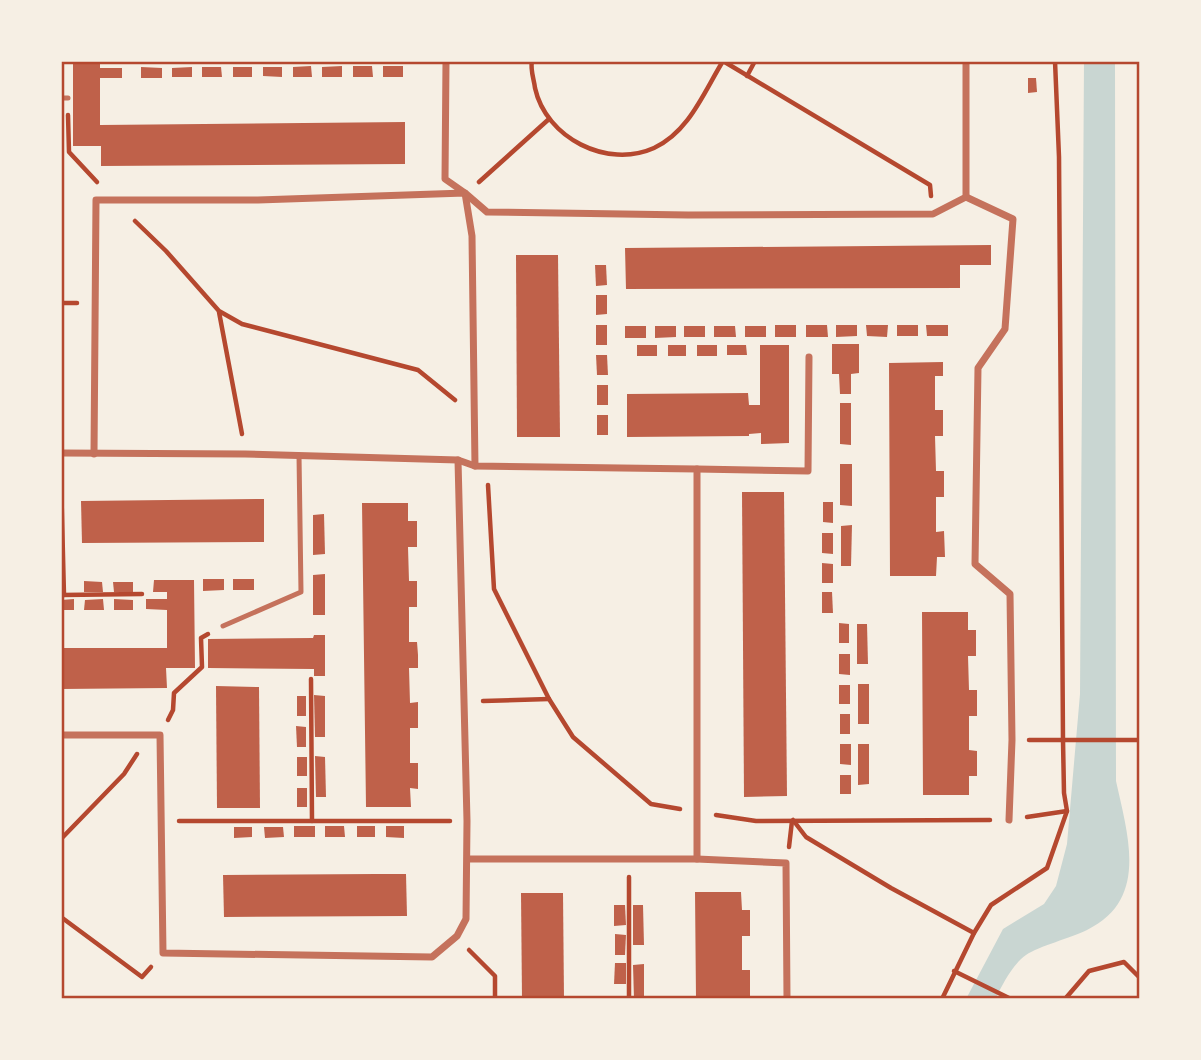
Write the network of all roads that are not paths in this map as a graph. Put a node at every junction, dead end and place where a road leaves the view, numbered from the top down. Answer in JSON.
{"nodes":[{"id":1,"x":446,"y":61,"type":"edge"},
{"id":2,"x":966,"y":61,"type":"edge"},
{"id":3,"x":465,"y":193,"type":"junction"},
{"id":4,"x":966,"y":197,"type":"junction"},
{"id":5,"x":809,"y":357,"type":"dead end"},
{"id":6,"x":61,"y":453,"type":"edge"},
{"id":7,"x":94,"y":454,"type":"junction"},
{"id":8,"x":299,"y":454,"type":"junction"},
{"id":9,"x":458,"y":460,"type":"junction"},
{"id":10,"x":475,"y":466,"type":"junction"},
{"id":11,"x":697,"y":469,"type":"junction"},
{"id":12,"x":223,"y":626,"type":"dead end"},
{"id":13,"x":61,"y":735,"type":"edge"},
{"id":14,"x":1009,"y":820,"type":"road end"},
{"id":15,"x":468,"y":859,"type":"junction"},
{"id":16,"x":697,"y":859,"type":"junction"},
{"id":17,"x":787,"y":999,"type":"edge"}],
"edges":[{"from":1,"to":3,"type":"street"},
{"from":2,"to":4,"type":"street"},
{"from":3,"to":4,"type":"street"},
{"from":3,"to":7,"type":"street"},
{"from":3,"to":10,"type":"street"},
{"from":4,"to":14,"type":"street"},
{"from":5,"to":11,"type":"street"},
{"from":6,"to":7,"type":"street"},
{"from":7,"to":8,"type":"street"},
{"from":8,"to":9,"type":"street"},
{"from":8,"to":12,"type":"lane"},
{"from":9,"to":10,"type":"street"},
{"from":9,"to":15,"type":"street"},
{"from":10,"to":11,"type":"street"},
{"from":11,"to":16,"type":"street"},
{"from":13,"to":15,"type":"street"},
{"from":15,"to":16,"type":"street"},
{"from":16,"to":17,"type":"street"}]}
